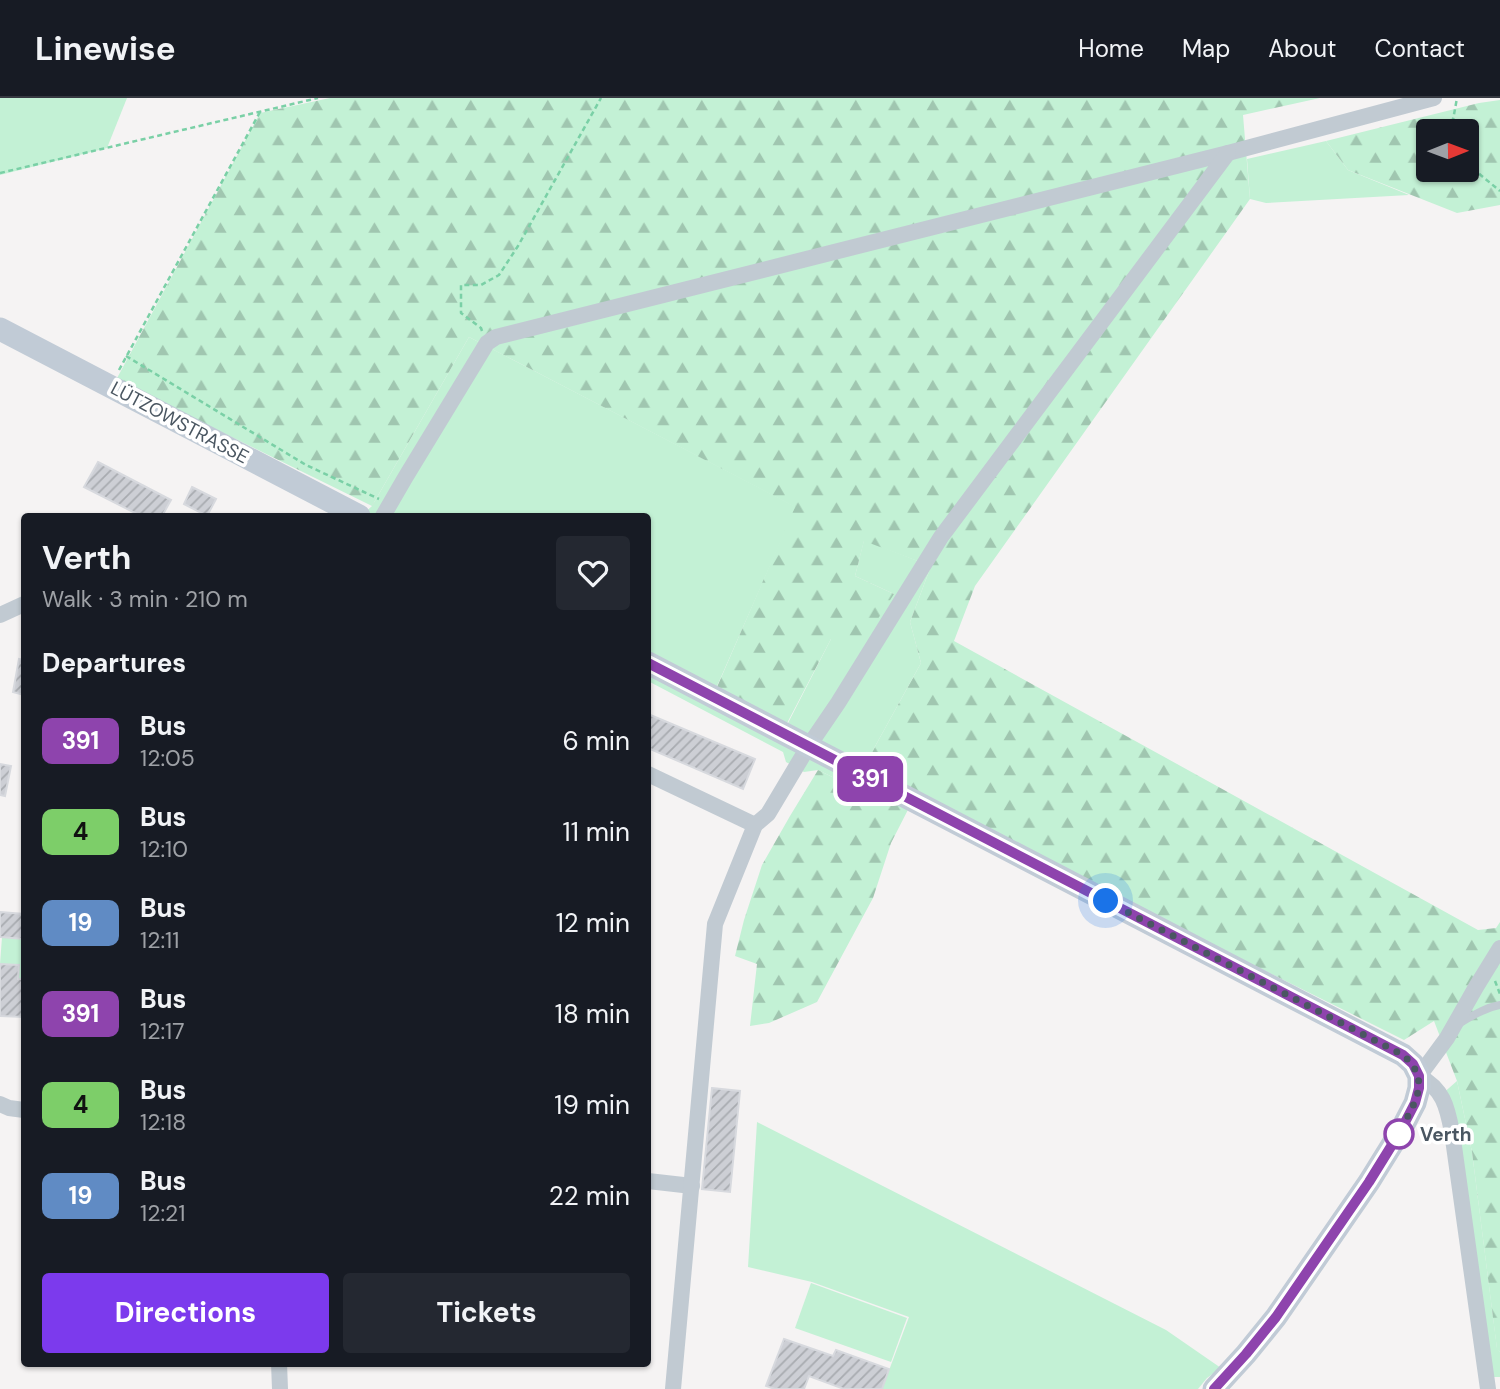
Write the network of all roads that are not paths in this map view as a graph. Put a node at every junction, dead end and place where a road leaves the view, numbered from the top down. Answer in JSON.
{"nodes":[{"id":1,"x":1434,"y":98,"type":"edge"},
{"id":2,"x":1228,"y":153,"type":"junction"},
{"id":3,"x":0,"y":329,"type":"edge"},
{"id":4,"x":387,"y":510,"type":"edge"},
{"id":5,"x":353,"y":513,"type":"edge"},
{"id":6,"x":21,"y":605,"type":"edge"},
{"id":7,"x":0,"y":615,"type":"edge"},
{"id":8,"x":651,"y":665,"type":"edge"},
{"id":9,"x":808,"y":747,"type":"junction"},
{"id":10,"x":651,"y":775,"type":"edge"},
{"id":11,"x":755,"y":825,"type":"junction"},
{"id":12,"x":1500,"y":948,"type":"edge"},
{"id":13,"x":1500,"y":1005,"type":"edge"},
{"id":14,"x":1453,"y":1028,"type":"junction"},
{"id":15,"x":1419,"y":1076,"type":"junction"},
{"id":16,"x":0,"y":1104,"type":"edge"},
{"id":17,"x":21,"y":1110,"type":"edge"},
{"id":18,"x":651,"y":1181,"type":"edge"},
{"id":19,"x":692,"y":1186,"type":"junction"},
{"id":20,"x":279,"y":1367,"type":"edge"},
{"id":21,"x":280,"y":1389,"type":"edge"},
{"id":22,"x":673,"y":1389,"type":"edge"},
{"id":23,"x":1214,"y":1389,"type":"edge"},
{"id":24,"x":1488,"y":1389,"type":"edge"}],
"edges":[{"from":1,"to":2,"type":"street"},
{"from":2,"to":4,"type":"street"},
{"from":2,"to":9,"type":"street"},
{"from":3,"to":5,"type":"street","name":"LÜTZOWSTRASSE"},
{"from":6,"to":7,"type":"street"},
{"from":8,"to":9,"type":"street"},
{"from":9,"to":11,"type":"street"},
{"from":9,"to":15,"type":"street"},
{"from":10,"to":11,"type":"street"},
{"from":11,"to":19,"type":"street"},
{"from":12,"to":14,"type":"street"},
{"from":13,"to":14,"type":"lane"},
{"from":14,"to":15,"type":"street"},
{"from":15,"to":23,"type":"street"},
{"from":15,"to":24,"type":"street"},
{"from":16,"to":17,"type":"street"},
{"from":18,"to":19,"type":"street"},
{"from":19,"to":22,"type":"street"},
{"from":20,"to":21,"type":"street"}]}
